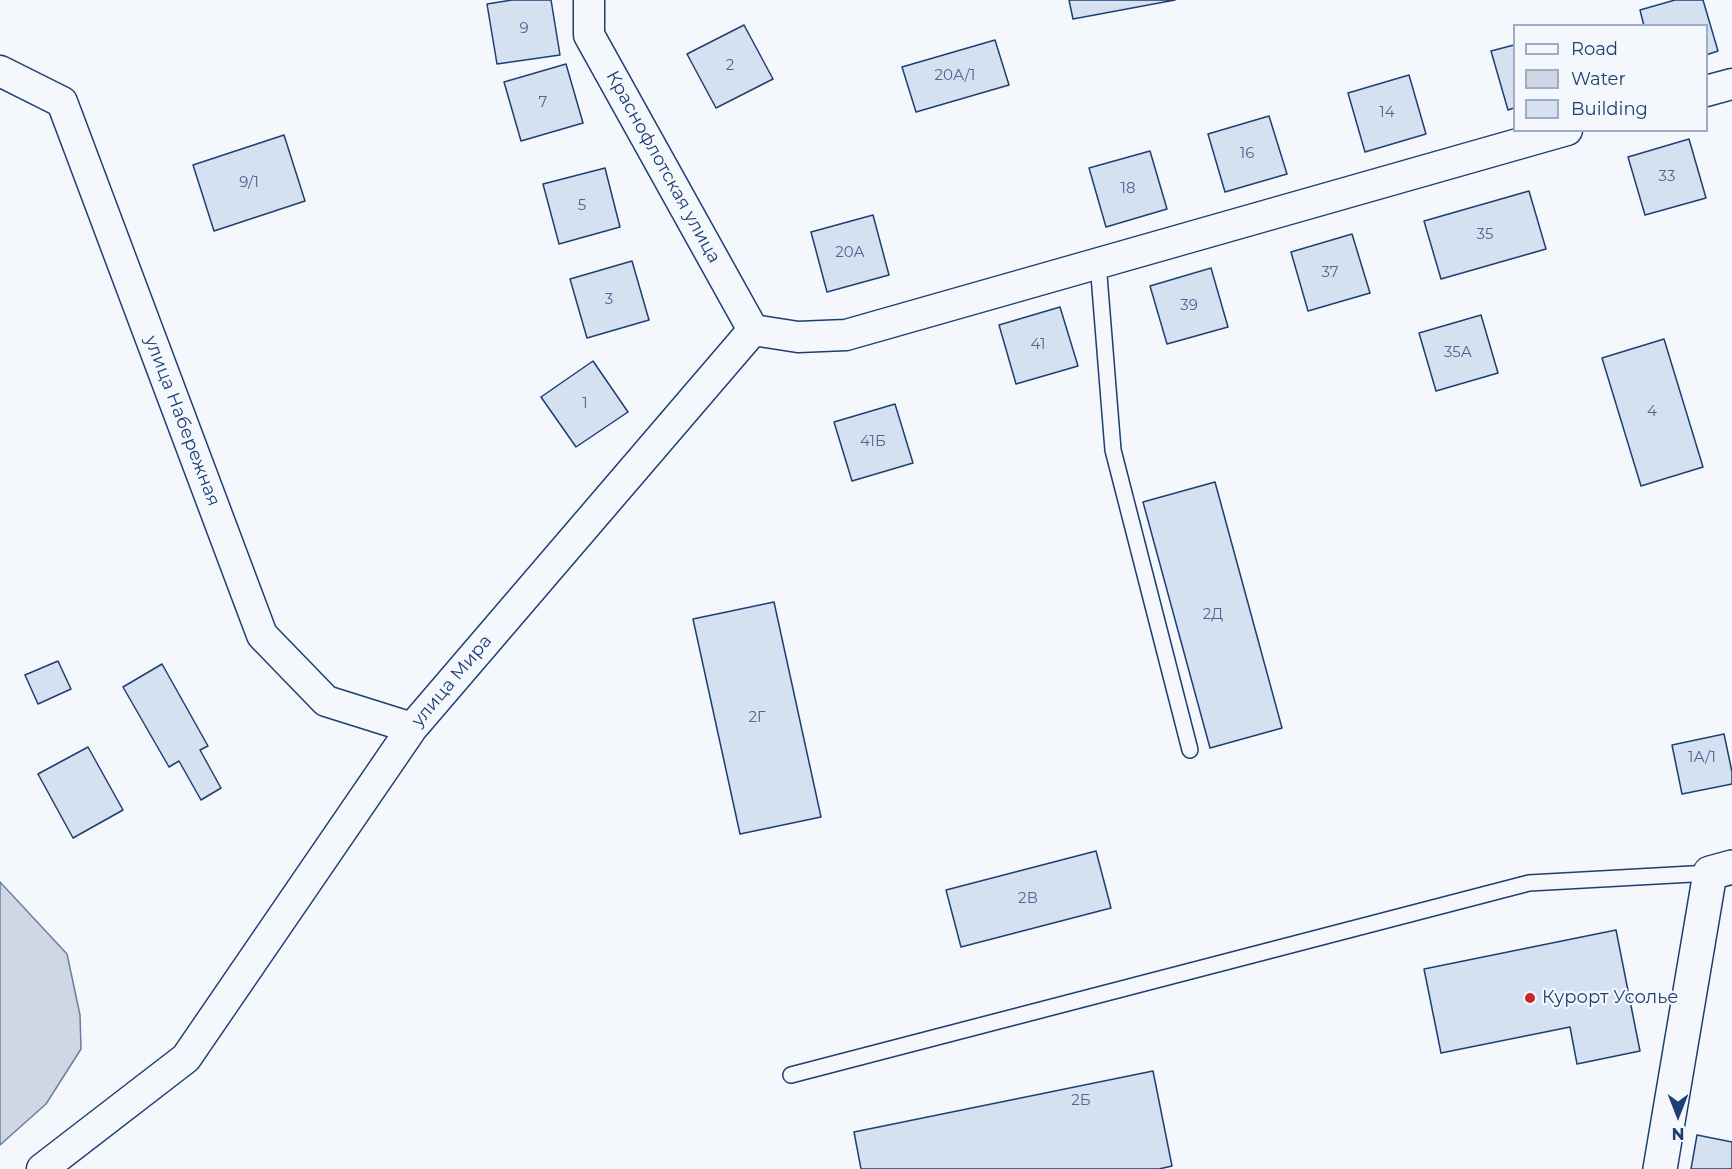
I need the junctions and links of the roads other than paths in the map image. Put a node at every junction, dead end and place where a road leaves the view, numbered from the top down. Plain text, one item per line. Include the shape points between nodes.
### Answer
1 (589, 0) edge
2 (2, 74) edge
3 (1732, 84) edge
4 (1708, 91) edge
5 (1560, 132) edge
6 (1098, 263) junction
7 (753, 330) junction
8 (412, 728) junction
9 (1190, 750) dead end
10 (1721, 870) edge
11 (791, 1075) dead end
12 (42, 1169) edge
13 (1660, 1169) edge

1 - 7 street, Краснофлотская улица via 589,35
2 - 8 street, улица Набережная via 62,102 262,636 326,701
3 - 4 street
5 - 6 street
6 - 7 street via 846,335 798,337
6 - 9 lane via 1113,450
7 - 8 street, улица Мира
8 - 12 street, улица Мира via 186,1058
10 - 11 lane via 1529,883
10 - 13 street

